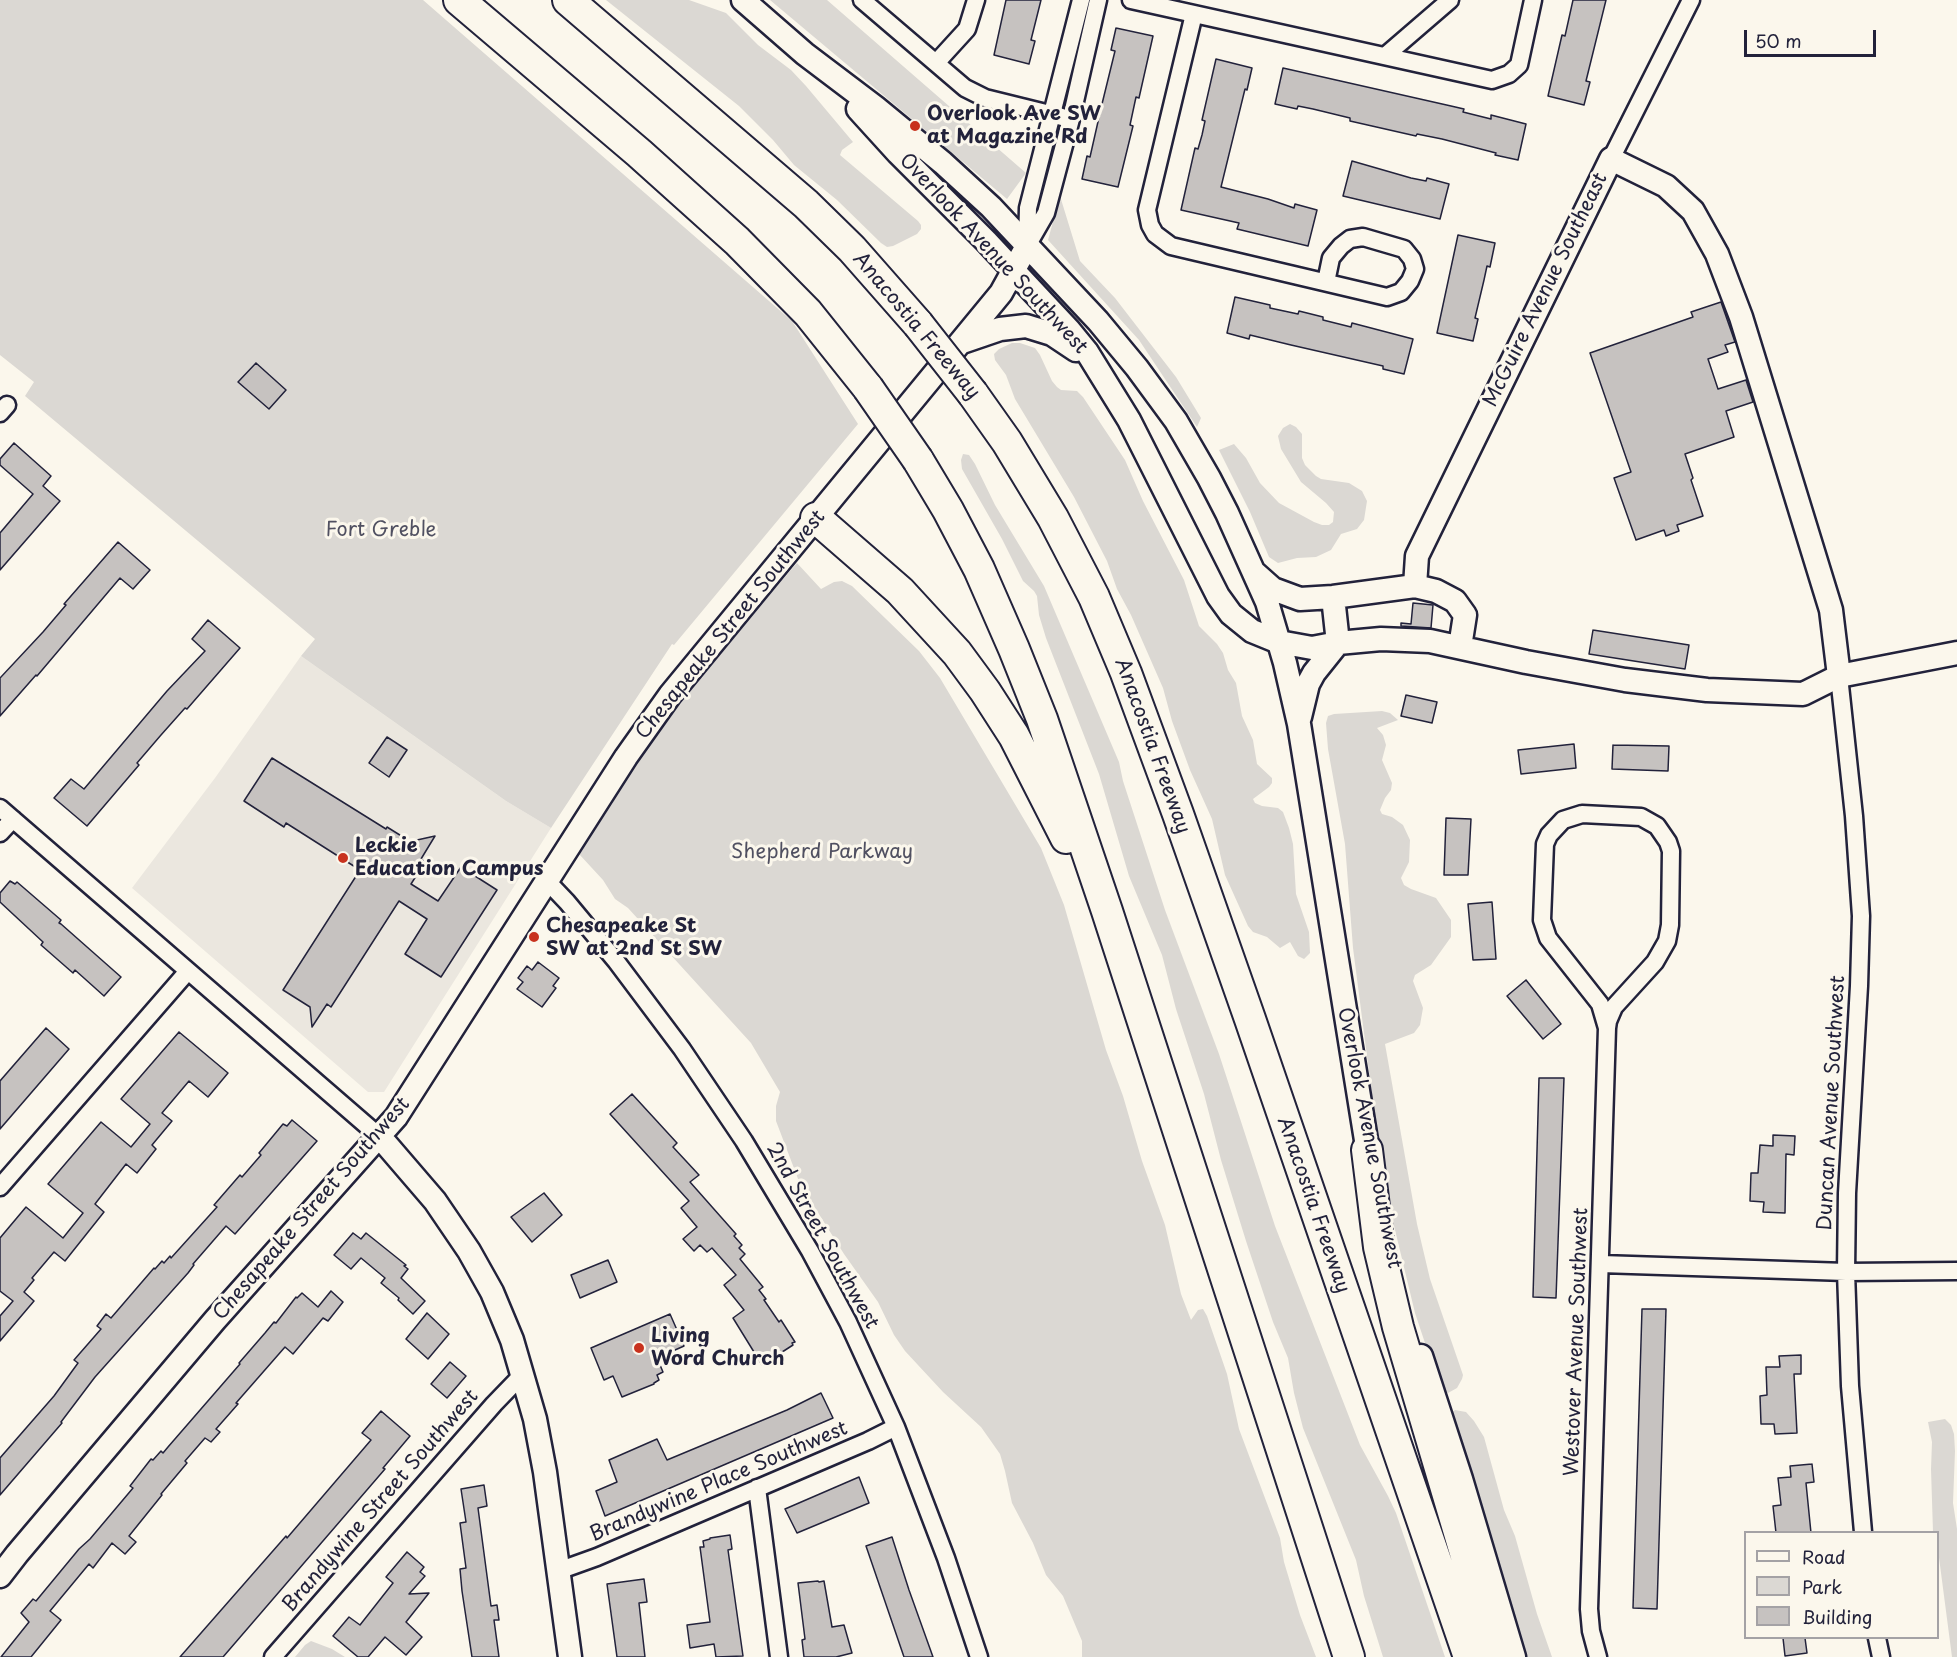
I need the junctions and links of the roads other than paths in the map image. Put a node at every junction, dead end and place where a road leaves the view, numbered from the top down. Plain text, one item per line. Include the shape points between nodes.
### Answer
1 (459, 0) edge
2 (568, 0) edge
3 (743, 0) edge
4 (862, 0) edge
5 (976, 0) edge
6 (1081, 0) edge
7 (1098, 0) edge
8 (1131, 0) edge
9 (1450, 0) edge
10 (1533, 0) edge
11 (1691, 0) edge
12 (1194, 14) junction
13 (805, 54) junction
14 (1385, 56) junction
15 (936, 63) junction
16 (1052, 115) junction
17 (1071, 119) junction
18 (1611, 159) junction
19 (1027, 246) junction
20 (1014, 272) junction
21 (1326, 282) junction
22 (961, 343) junction
23 (1097, 368) junction
24 (816, 519) junction
25 (1254, 573) junction
26 (1415, 586) junction
27 (1333, 597) junction
28 (1279, 642) junction
29 (1338, 643) junction
30 (1460, 647) junction
31 (1957, 653) edge
32 (1839, 676) junction
33 (1299, 724) junction
34 (0, 808) edge
35 (13, 819) junction
36 (0, 833) edge
37 (547, 881) junction
38 (188, 971) junction
39 (1607, 1028) junction
40 (1157, 1066) junction
41 (380, 1137) junction
42 (1367, 1150) junction
43 (0, 1187) edge
44 (1601, 1264) junction
45 (1957, 1271) edge
46 (1846, 1272) junction
47 (523, 1374) junction
48 (896, 1427) junction
49 (757, 1488) junction
50 (1863, 1531) edge
51 (558, 1571) junction
52 (0, 1576) edge
53 (1877, 1639) edge
54 (273, 1657) edge
55 (570, 1657) edge
56 (779, 1657) edge
57 (979, 1657) edge
58 (1349, 1657) edge
59 (1469, 1657) edge
60 (1496, 1657) edge
61 (1514, 1657) edge
62 (1598, 1657) edge
63 (1881, 1657) edge

1 - 40 highway, bridge via 737,241 832,342 918,460 972,554 1029,684
2 - 59 highway, Anacostia Freeway, bridge via 806,204 852,249 973,394 1053,518 1094,597 1129,682 1250,1019
3 - 13 street, Overlook Avenue Southwest
4 - 15 street
5 - 15 street via 967,29
6 - 16 street
7 - 17 street
8 - 12 street
9 - 14 street
10 - 14 street via 1519,65 1509,75 1492,80
11 - 18 street, McGuire Avenue Southeast
12 - 14 street
12 - 21 street via 1148,210 1150,225 1171,246
13 - 19 street, Overlook Avenue Southwest via 943,163
13 - 20 street, Overlook Avenue Southwest
15 - 16 street via 974,93
16 - 17 street
16 - 19 street via 1028,208
17 - 19 street via 1046,215
18 - 26 street, McGuire Avenue Southeast via 1417,556
18 - 32 street via 1666,186 1693,211 1717,254 1741,317 1830,610
19 - 20 street, Chesapeake Street Southwest
19 - 25 street, Overlook Avenue Southwest via 1112,336 1176,421 1222,504
20 - 22 street, Chesapeake Street Southwest
20 - 23 street, Overlook Avenue Southwest via 1069,330
21 - 21 street via 1387,297 1401,292 1415,269 1404,249 1363,237 1350,239 1341,246 1332,258
22 - 23 street via 1000,329 1026,326 1062,339
22 - 24 street, Chesapeake Street Southwest
23 - 28 street, Overlook Avenue Southwest via 1129,420 1218,596 1245,627
24 - 37 street, Chesapeake Street Southwest via 670,695
24 - 40 highway via 920,610 1003,718 1076,861
25 - 27 street via 1291,597
25 - 28 street, Overlook Avenue Southwest
26 - 27 street
26 - 30 street via 1455,600 1465,615
27 - 29 street
28 - 29 street via 1312,648
28 - 33 street, Overlook Avenue Southwest
29 - 30 street via 1400,639
29 - 33 street via 1308,684
30 - 32 street via 1625,680 1707,690 1803,694
31 - 32 street
32 - 46 street, Duncan Avenue Southwest via 1861,915
33 - 42 street, Overlook Avenue Southwest
34 - 35 street
35 - 36 street
35 - 38 street
37 - 41 street, Chesapeake Street Southwest
37 - 48 street, 2nd Street Southwest via 649,1005 744,1142 831,1290
38 - 41 street
38 - 43 street
39 - 39 street, Westover Avenue Southwest via 1614,1006 1655,962 1667,941 1671,851 1658,826 1641,817 1582,814 1563,820 1545,844 1542,920 1548,938 1600,1004
39 - 44 street, Westover Avenue Southwest
40 - 58 highway
41 - 47 street via 435,1201 469,1251 492,1292
41 - 52 street, Chesapeake Street Southwest via 215,1320
42 - 60 highway via 1379,1247 1398,1327
42 - 61 street, Overlook Avenue Southwest via 1398,1288 1450,1442
44 - 46 street
44 - 62 street, Westover Avenue Southwest via 1589,1609
45 - 46 street
46 - 50 street, Duncan Avenue Southwest via 1850,1386
47 - 51 street via 545,1472
47 - 54 street, Brandywine Street Southwest
48 - 49 street, Brandywine Place Southwest
48 - 57 street, 2nd Street Southwest
49 - 51 street, Brandywine Place Southwest
49 - 56 street
51 - 55 street
53 - 63 street

